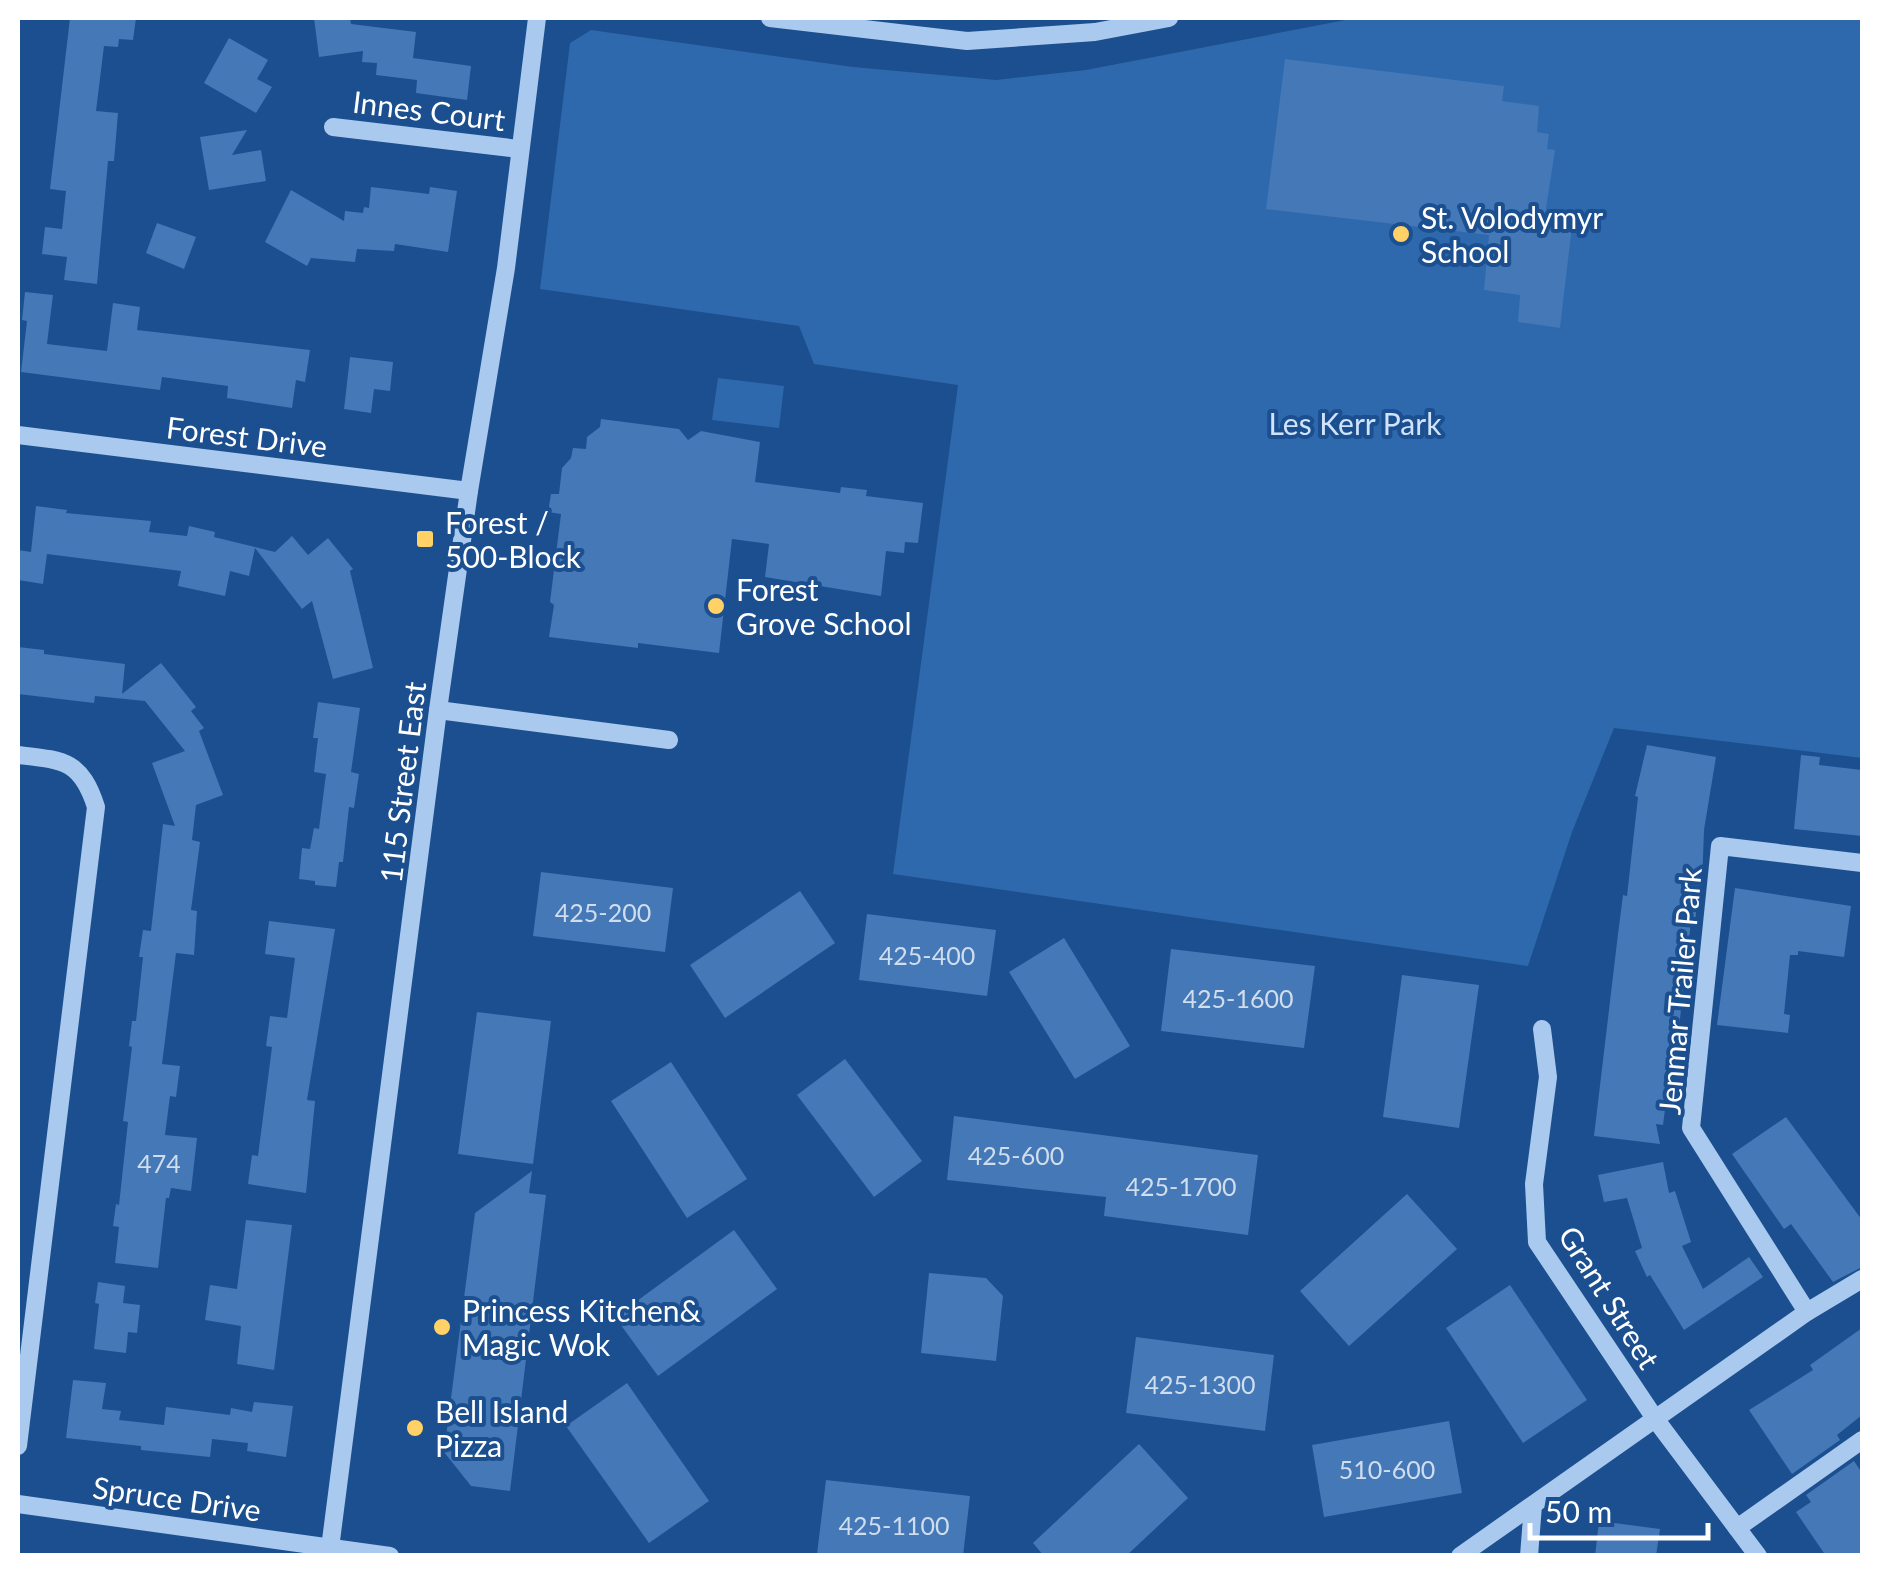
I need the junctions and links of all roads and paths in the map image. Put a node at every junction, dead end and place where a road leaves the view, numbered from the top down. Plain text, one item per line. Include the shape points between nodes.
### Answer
1 (538, 18) edge
2 (770, 18) edge
3 (1168, 18) edge
4 (846, 22) edge
5 (332, 126) dead end
6 (519, 149) junction
7 (18, 435) edge
8 (469, 492) junction
9 (438, 710) junction
10 (669, 740) dead end
11 (18, 755) edge
12 (1862, 862) edge
13 (1542, 1029) dead end
14 (1862, 1279) edge
15 (1808, 1312) junction
16 (1656, 1420) junction
17 (1862, 1440) edge
18 (18, 1446) edge
19 (18, 1504) edge
20 (1533, 1505) junction
21 (1737, 1528) junction
22 (329, 1551) edge
23 (390, 1556) edge
24 (1460, 1556) edge
25 (1530, 1556) edge
26 (1758, 1556) edge

1 - 6 street, 115 Street East
2 - 4 street
3 - 4 street via 1005,40 924,38
5 - 6 street, Innes Court
6 - 8 street, 115 Street East
7 - 8 street, Forest Drive
8 - 9 street, 115 Street East
9 - 10 street
9 - 22 street, 115 Street East
11 - 18 street via 76,768 88,780 96,806
12 - 15 street, Jenmar Trailer Park via 1720,846 1691,1128
13 - 16 street, Grant Street via 1548,1077 1534,1184 1537,1242
14 - 15 street
15 - 16 street
16 - 20 street
16 - 21 street, Grant Street
17 - 21 street
19 - 22 street, Spruce Drive
20 - 24 street
20 - 25 street
21 - 26 street, Grant Street
22 - 23 street, Spruce Drive

